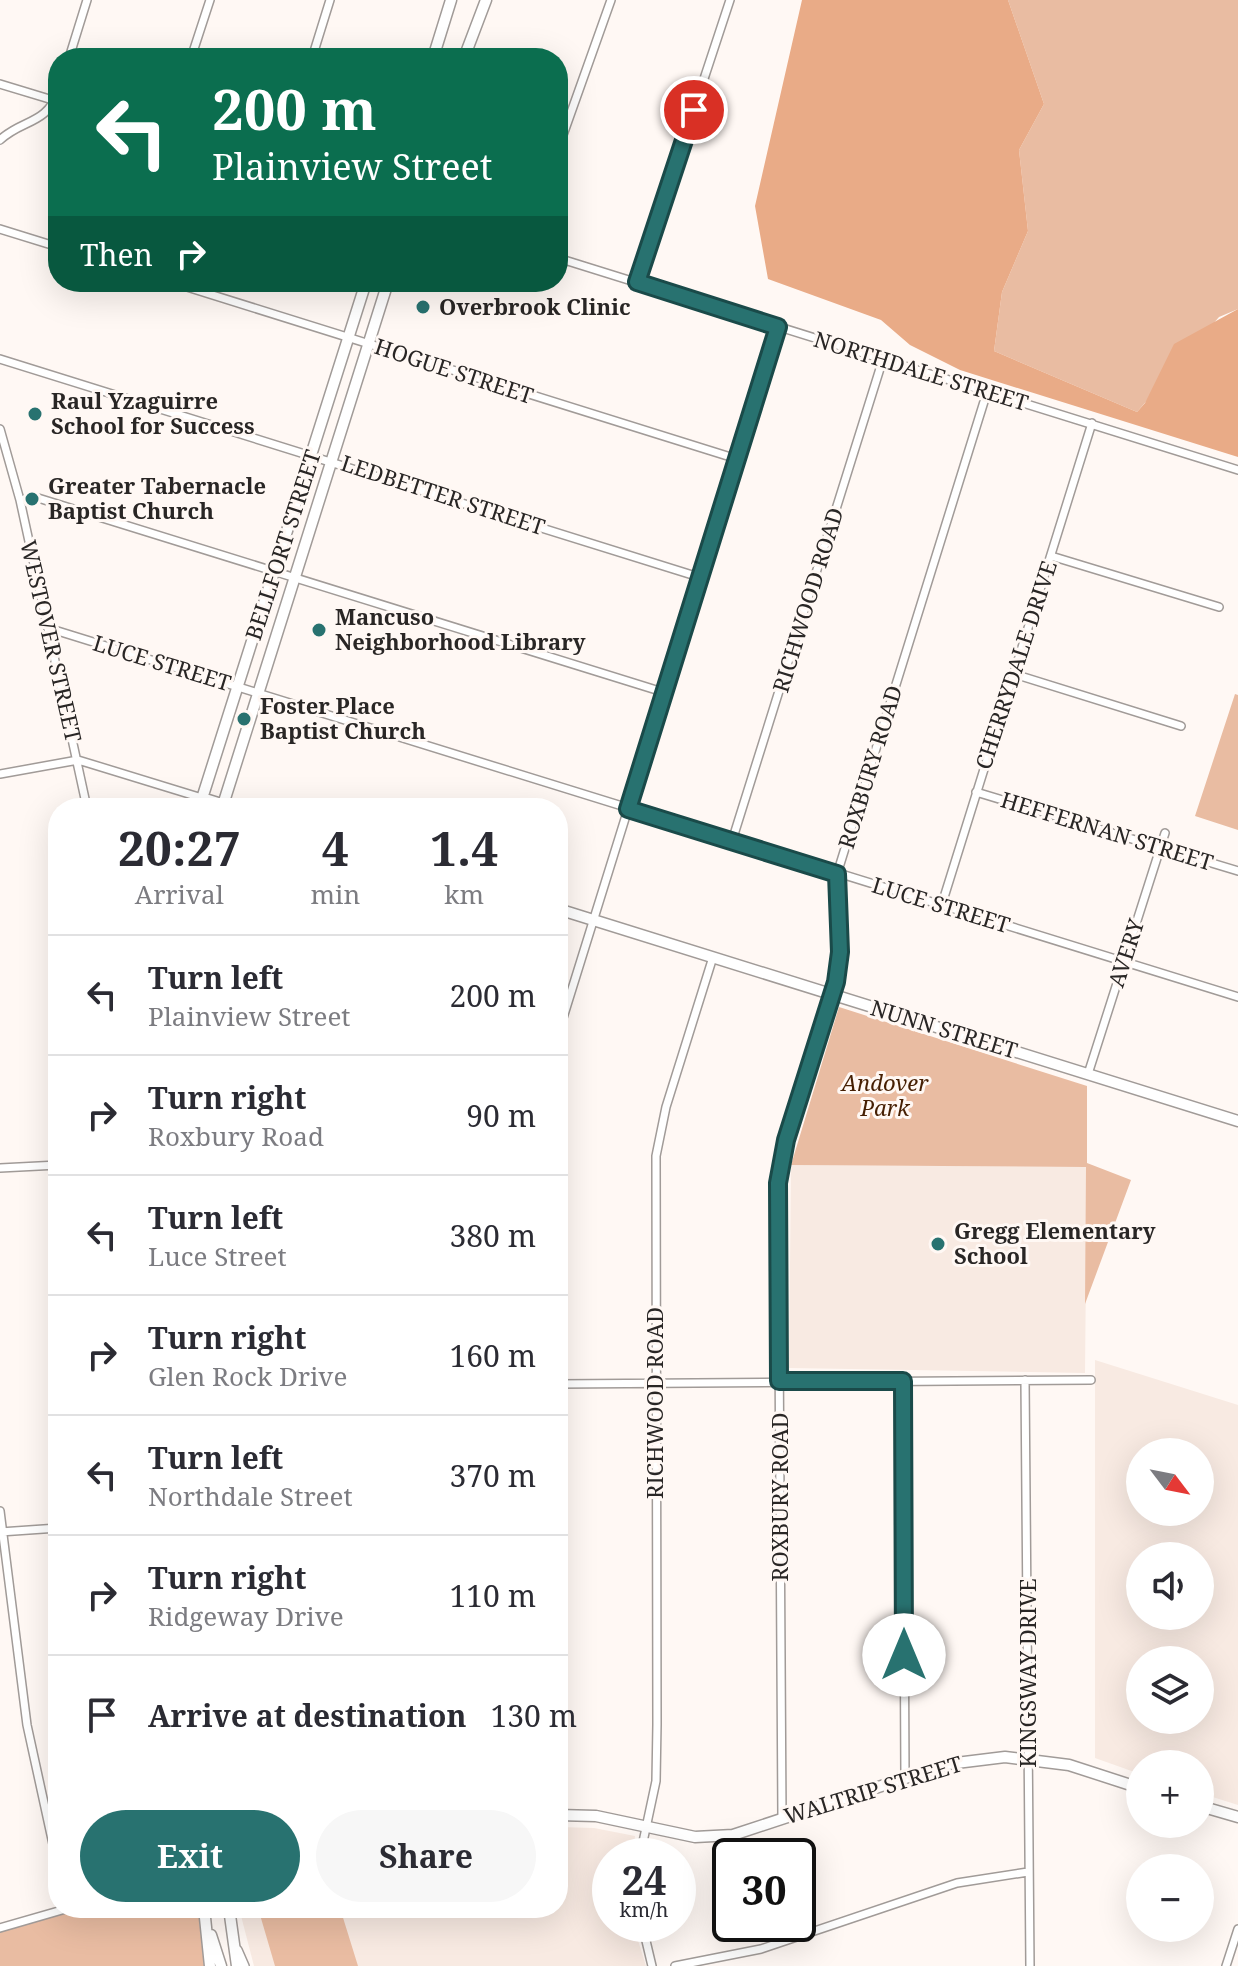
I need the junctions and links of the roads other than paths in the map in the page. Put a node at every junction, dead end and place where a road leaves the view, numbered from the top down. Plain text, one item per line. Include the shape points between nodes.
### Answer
1 (87, 0) edge
2 (210, 0) edge
3 (330, 0) edge
4 (451, 0) edge
5 (486, 0) edge
6 (611, 0) edge
7 (730, 0) edge
8 (72, 48) edge
9 (194, 48) edge
10 (315, 48) edge
11 (436, 48) edge
12 (468, 48) edge
13 (0, 84) edge
14 (48, 99) edge
15 (48, 112) edge
16 (568, 121) edge
17 (0, 140) edge
18 (0, 229) edge
19 (48, 244) edge
20 (568, 261) edge
21 (637, 282) junction
22 (203, 292) edge
23 (363, 292) edge
24 (385, 292) edge
25 (778, 327) junction
26 (349, 338) junction
27 (368, 344) junction
28 (0, 359) edge
29 (883, 359) junction
30 (987, 392) junction
31 (1092, 423) junction
32 (0, 429) edge
33 (312, 454) junction
34 (737, 459) junction
35 (333, 460) junction
36 (1238, 470) edge
37 (20, 500) junction
38 (1051, 556) junction
39 (275, 570) junction
40 (297, 577) junction
41 (702, 578) junction
42 (1219, 607) dead end
43 (48, 628) junction
44 (1014, 674) junction
45 (238, 686) junction
46 (260, 693) junction
47 (666, 693) junction
48 (1181, 726) dead end
49 (78, 760) junction
50 (0, 774) edge
51 (976, 792) junction
52 (85, 798) edge
53 (187, 798) edge
54 (203, 798) edge
55 (229, 798) edge
56 (628, 809) junction
57 (1165, 833) dead end
58 (732, 841) junction
59 (1161, 846) junction
60 (1238, 871) edge
61 (837, 874) junction
62 (941, 907) junction
63 (568, 912) edge
64 (594, 920) junction
65 (713, 957) junction
66 (1123, 961) junction
67 (831, 994) junction
68 (1238, 997) edge
69 (568, 1002) edge
70 (1088, 1074) junction
71 (1238, 1121) edge
72 (48, 1166) edge
73 (0, 1168) edge
74 (1025, 1380) junction
75 (1091, 1380) dead end
76 (779, 1381) junction
77 (903, 1381) junction
78 (655, 1383) junction
79 (568, 1384) edge
80 (0, 1511) edge
81 (48, 1529) edge
82 (1, 1532) edge
83 (1029, 1757) junction
84 (905, 1776) junction
85 (1126, 1783) edge
86 (1214, 1810) edge
87 (568, 1815) edge
88 (1238, 1817) edge
89 (782, 1818) junction
90 (48, 1821) edge
91 (644, 1827) junction
92 (642, 1838) edge
93 (1028, 1872) junction
94 (48, 1914) edge
95 (206, 1918) edge
96 (231, 1918) edge
97 (0, 1928) edge
98 (208, 1929) junction
99 (1238, 1929) edge
100 (646, 1942) edge
101 (236, 1946) junction
102 (210, 1966) edge
103 (221, 1966) edge
104 (237, 1966) edge
105 (245, 1966) edge
106 (652, 1966) edge
107 (675, 1966) edge
108 (1030, 1966) edge
109 (1226, 1966) edge

1 - 8 street
2 - 9 street
3 - 10 street
4 - 11 main road
5 - 12 main road
6 - 16 street
7 - 21 street
13 - 14 street
15 - 17 street
18 - 19 street
20 - 21 street, NORTHDALE STREET
21 - 25 street, NORTHDALE STREET
22 - 26 street, HOGUE STREET
23 - 26 main road, BELLFORT STREET
24 - 27 main road, BELLFORT STREET
25 - 29 street, NORTHDALE STREET
25 - 34 street
26 - 27 street, HOGUE STREET
26 - 33 main road, BELLFORT STREET
27 - 34 street, HOGUE STREET
27 - 35 main road, BELLFORT STREET
28 - 33 street, LEDBETTER STREET
29 - 30 street, NORTHDALE STREET
29 - 58 street, RICHWOOD ROAD
30 - 31 street, NORTHDALE STREET
30 - 61 street, ROXBURY ROAD
31 - 36 street, NORTHDALE STREET
31 - 38 street, CHERRYDALE DRIVE
32 - 37 street, WESTOVER STREET
33 - 35 street, LEDBETTER STREET
33 - 39 main road, BELLFORT STREET
34 - 41 street
35 - 40 main road, BELLFORT STREET
35 - 41 street, LEDBETTER STREET
37 - 39 street via 38,498
37 - 43 street, WESTOVER STREET
38 - 42 street
38 - 44 street, CHERRYDALE DRIVE
39 - 40 street
39 - 45 main road, BELLFORT STREET
40 - 46 main road, BELLFORT STREET
40 - 47 street
41 - 47 street
43 - 45 street, LUCE STREET
43 - 49 street, WESTOVER STREET
44 - 48 street
44 - 51 street, CHERRYDALE DRIVE
45 - 46 street, LUCE STREET
45 - 54 main road, BELLFORT STREET
46 - 55 main road, BELLFORT STREET
46 - 56 street, LUCE STREET
47 - 56 street
49 - 50 street
49 - 52 street, WESTOVER STREET
49 - 53 street
51 - 59 street, HEFFERNAN STREET
51 - 62 street, CHERRYDALE DRIVE
56 - 58 street, LUCE STREET
56 - 64 street
57 - 59 street, AVERY
58 - 61 street, LUCE STREET
59 - 60 street, HEFFERNAN STREET
59 - 66 street, AVERY
61 - 62 street, LUCE STREET
61 - 67 street, ROXBURY ROAD via 840,952
62 - 66 street, LUCE STREET
63 - 64 main road, NUNN STREET
64 - 65 main road, NUNN STREET
64 - 69 street
65 - 67 main road, NUNN STREET
65 - 78 street, RICHWOOD ROAD via 656,1156
66 - 68 street, LUCE STREET
66 - 70 street, AVERY
67 - 70 main road, NUNN STREET
67 - 76 street, ROXBURY ROAD via 778,1183
70 - 71 main road, NUNN STREET
72 - 73 street
74 - 75 street
74 - 77 street
74 - 83 street, KINGSWAY DRIVE
76 - 77 street
76 - 78 street
76 - 89 street, ROXBURY ROAD
77 - 84 street
78 - 79 street
78 - 91 street, RICHWOOD ROAD via 656,1781
80 - 82 street
81 - 82 street
82 - 90 street via 27,1725
83 - 84 main road, WALTRIP STREET via 979,1759
83 - 85 main road, WALTRIP STREET
83 - 93 street, KINGSWAY DRIVE
84 - 89 main road, WALTRIP STREET
86 - 88 main road
87 - 91 main road, WALTRIP STREET
89 - 91 main road, WALTRIP STREET via 733,1835 695,1837
91 - 92 street, RICHWOOD ROAD
93 - 107 street via 957,1883 761,1949
93 - 108 street, KINGSWAY DRIVE
94 - 97 street
95 - 98 main road
96 - 101 main road
98 - 102 main road
98 - 103 main road
99 - 109 street
100 - 106 street
101 - 104 main road
101 - 105 street

